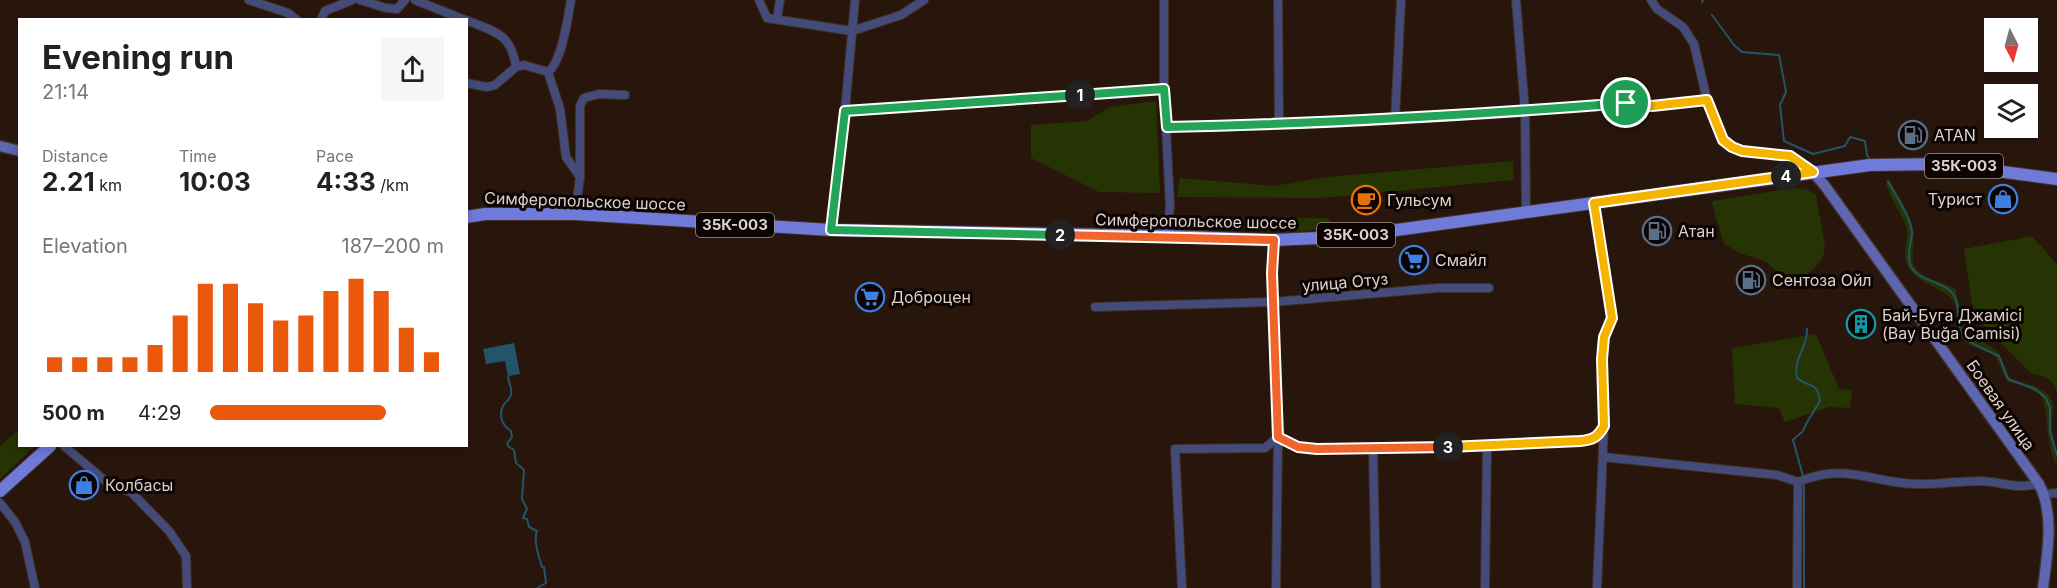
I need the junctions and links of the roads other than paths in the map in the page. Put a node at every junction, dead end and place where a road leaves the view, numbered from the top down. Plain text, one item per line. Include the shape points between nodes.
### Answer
1 (249, 0) edge
2 (352, 0) edge
3 (360, 0) edge
4 (405, 0) edge
5 (415, 0) edge
6 (571, 0) edge
7 (759, 0) edge
8 (780, 0) edge
9 (855, 0) edge
10 (924, 0) edge
11 (1164, 0) edge
12 (1278, 0) edge
13 (1401, 0) edge
14 (1516, 0) edge
15 (1652, 0) edge
16 (294, 18) edge
17 (322, 18) edge
18 (461, 18) edge
19 (777, 19) junction
20 (468, 21) edge
21 (852, 31) junction
22 (516, 67) junction
23 (548, 72) junction
24 (468, 83) edge
25 (1164, 89) junction
26 (625, 95) dead end
27 (1707, 100) junction
28 (845, 111) junction
29 (1525, 111) junction
30 (1395, 120) junction
31 (1279, 125) junction
32 (1167, 127) junction
33 (0, 146) edge
34 (18, 150) edge
35 (1813, 172) junction
36 (580, 177) junction
37 (2057, 179) edge
38 (1594, 203) junction
39 (1526, 212) junction
40 (468, 213) edge
41 (485, 214) junction
42 (575, 214) junction
43 (468, 218) edge
44 (831, 230) junction
45 (1167, 236) junction
46 (1274, 240) junction
47 (1489, 288) dead end
48 (1273, 302) junction
49 (1095, 307) dead end
50 (1604, 426) junction
51 (1278, 437) junction
52 (49, 447) edge
53 (65, 447) edge
54 (1487, 447) junction
55 (1373, 448) junction
56 (1603, 458) junction
57 (1798, 482) junction
58 (2041, 489) junction
59 (0, 491) edge
60 (2057, 492) edge
61 (0, 503) edge
62 (35, 588) edge
63 (187, 588) edge
64 (1182, 588) edge
65 (1276, 588) edge
66 (1376, 588) edge
67 (1485, 588) edge
68 (1597, 588) edge
69 (1797, 588) edge
70 (2043, 588) edge

1 - 16 street
2 - 17 street via 325,11
3 - 4 street via 397,9
5 - 18 street
6 - 23 street via 560,51
7 - 19 street via 767,18
8 - 19 street
9 - 21 street
10 - 21 street via 901,15
11 - 25 street
12 - 31 street
13 - 30 street
14 - 29 street
15 - 27 street via 1657,9 1683,27 1694,44
19 - 21 street
20 - 22 street via 503,36 514,54
21 - 28 street
22 - 23 street via 524,65
22 - 24 street via 495,85
23 - 36 street via 560,109 566,157
25 - 28 street
25 - 32 street
26 - 36 street via 584,98 580,106
27 - 29 street
27 - 35 street via 1723,140 1732,147 1790,156
28 - 44 street
29 - 30 street
29 - 39 street
30 - 31 street
31 - 32 street
32 - 45 street
33 - 34 street
35 - 37 main road, 35К-003 via 1870,165 1944,164
35 - 38 main road, Симферопольское шоссе / 35К-003
35 - 58 street, Боевая улица
36 - 42 street
38 - 39 main road, Симферопольское шоссе / 35К-003
38 - 50 street via 1612,318 1604,337 1602,359
39 - 46 main road, Симферопольское шоссе / 35К-003 via 1341,237
40 - 41 street, Симферопольское шоссе
41 - 42 main road, Симферопольское шоссе / 35К-003
41 - 43 main road, 35К-003
42 - 44 main road, Симферопольское шоссе / 35К-003
44 - 45 main road, Симферопольское шоссе / 35К-003
45 - 46 main road, Симферопольское шоссе / 35К-003
46 - 48 street
47 - 48 street, улица Отуз via 1438,288
48 - 49 street, улица Отуз
48 - 51 street
50 - 54 street via 1592,440
50 - 56 street
51 - 55 street via 1298,447
51 - 64 street via 1265,448 1175,449
51 - 65 street
52 - 59 main road
53 - 63 street via 109,484 131,492 169,531 186,556
54 - 55 street
54 - 67 street
55 - 66 street
56 - 57 street via 1777,475
56 - 68 street
57 - 58 street via 1836,472 1892,482 1980,481
57 - 69 street
58 - 60 street
58 - 70 street, Боевая улица via 2049,534
61 - 62 street via 25,542

